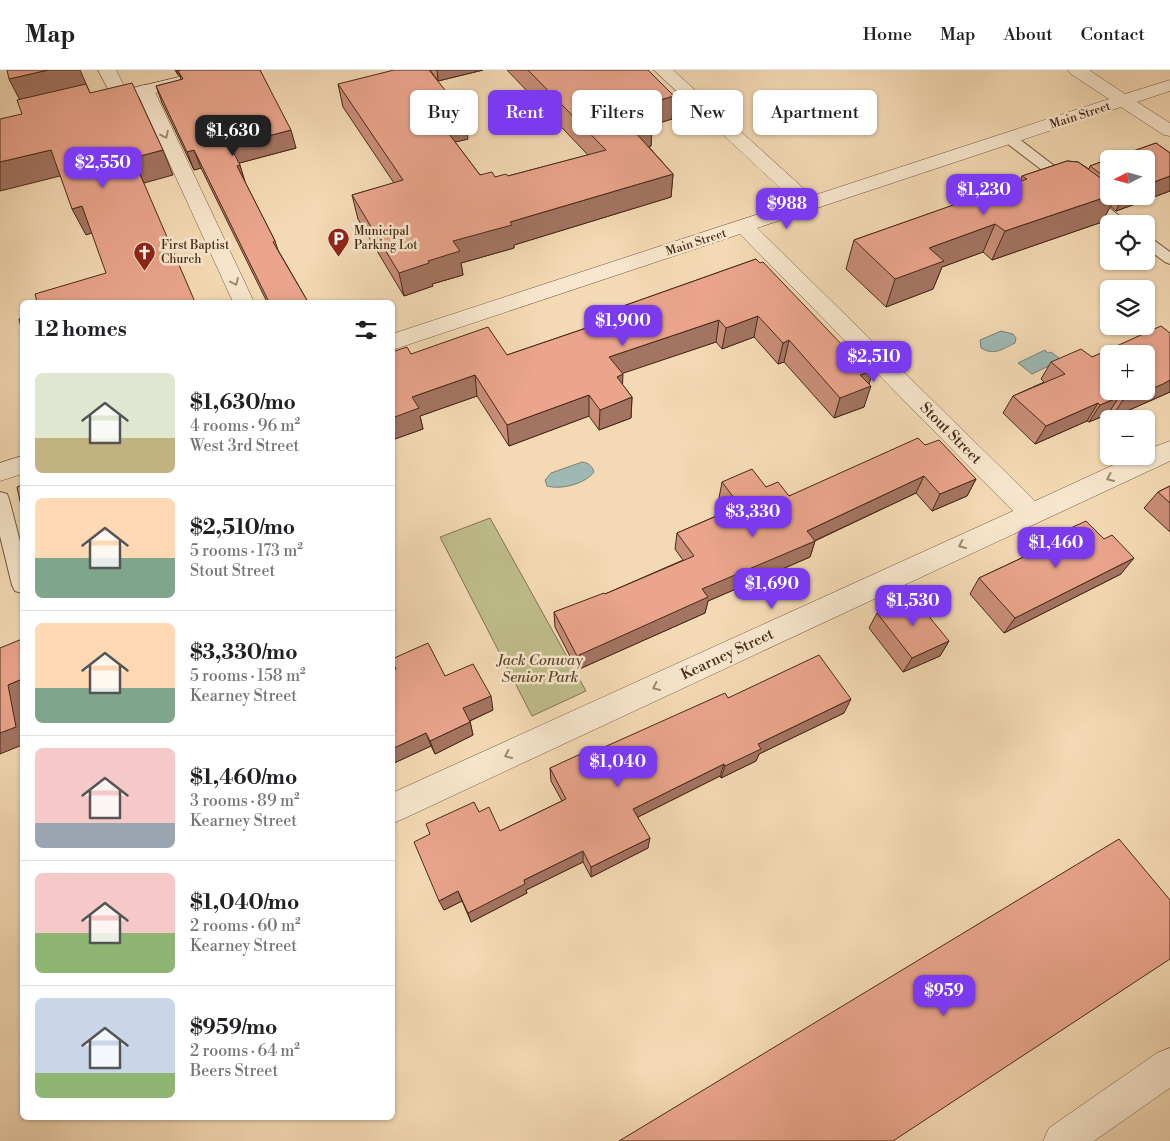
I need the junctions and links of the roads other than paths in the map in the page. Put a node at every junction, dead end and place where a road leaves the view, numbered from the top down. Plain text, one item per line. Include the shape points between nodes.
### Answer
1 (107, 70) edge
2 (229, 70) edge
3 (663, 70) edge
4 (1077, 70) edge
5 (1170, 85) edge
6 (144, 90) junction
7 (120, 96) junction
8 (1124, 100) junction
9 (83, 105) edge
10 (1170, 131) edge
11 (1009, 138) junction
12 (809, 204) junction
13 (1111, 215) edge
14 (743, 226) junction
15 (1155, 248) edge
16 (1170, 259) edge
17 (243, 300) edge
18 (395, 341) edge
19 (1170, 450) edge
20 (20, 465) edge
21 (0, 472) edge
22 (0, 499) edge
23 (1032, 513) junction
24 (20, 577) edge
25 (395, 807) edge
26 (1170, 1066) edge
27 (1062, 1141) edge

1 - 7 street
2 - 6 street
3 - 12 street
4 - 8 street
5 - 8 street, Main Street
6 - 7 street
6 -> 17 street
7 - 9 street
8 - 10 street
8 - 11 street, Main Street
11 - 12 street, Main Street
11 - 13 lane
12 - 14 street, Main Street
14 - 18 street, Main Street
14 - 23 street, Stout Street
15 - 16 lane
19 -> 23 street, Kearney Street
20 - 21 street
22 - 24 lane
23 -> 25 street, Kearney Street
26 - 27 street

